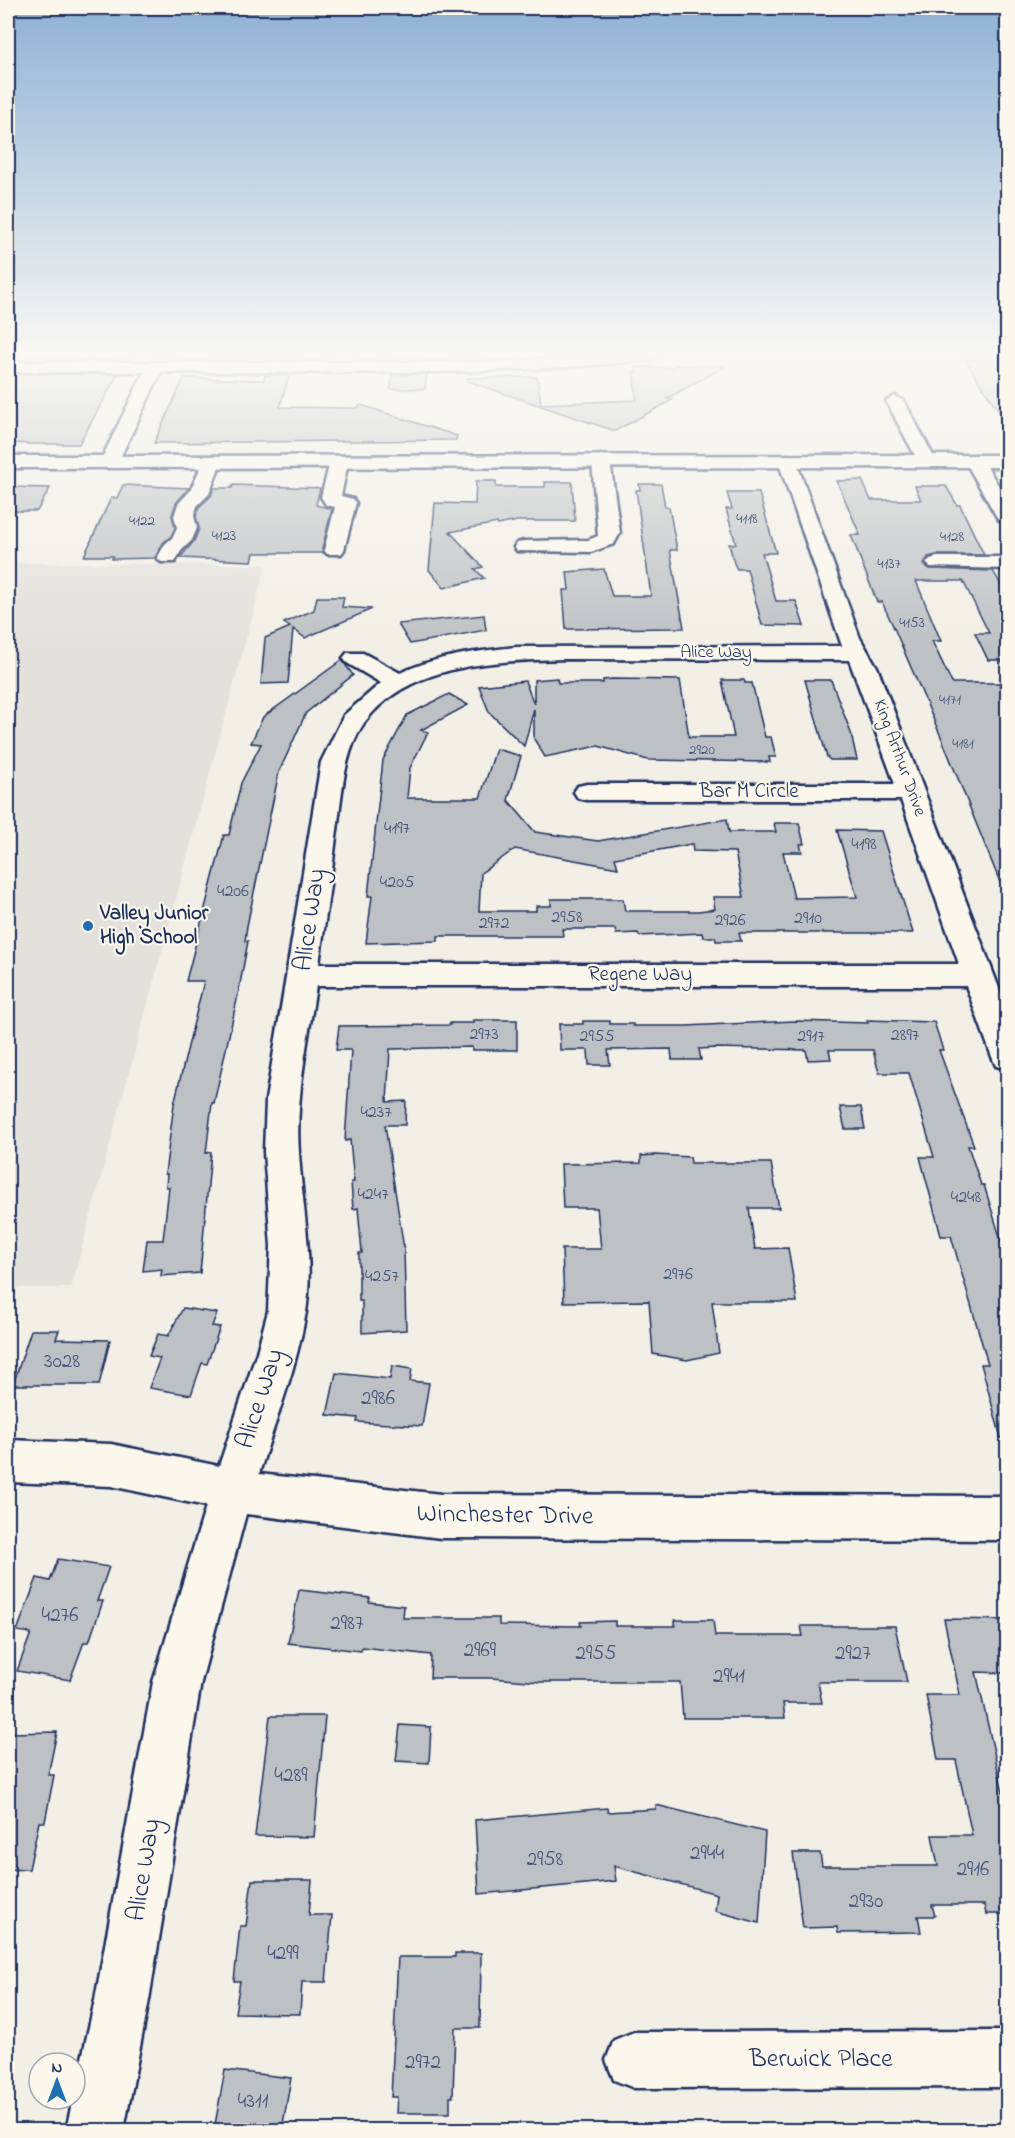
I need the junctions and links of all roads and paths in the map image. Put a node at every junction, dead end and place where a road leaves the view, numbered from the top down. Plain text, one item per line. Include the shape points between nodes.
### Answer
1 (112, 455) edge
2 (924, 455) edge
3 (601, 461) junction
4 (787, 461) junction
5 (927, 461) junction
6 (974, 461) junction
7 (1008, 461) edge
8 (8, 462) edge
9 (109, 462) junction
10 (212, 462) junction
11 (348, 462) junction
12 (1008, 519) edge
13 (524, 547) dead end
14 (334, 550) dead end
15 (168, 558) dead end
16 (937, 563) dead end
17 (1008, 563) edge
18 (857, 653) junction
19 (355, 658) dead end
20 (399, 682) junction
21 (587, 792) dead end
22 (911, 792) junction
23 (303, 975) junction
24 (978, 975) junction
25 (1008, 1057) edge
26 (8, 1461) edge
27 (232, 1491) junction
28 (1008, 1518) edge
29 (1008, 2059) edge
30 (634, 2060) dead end
31 (94, 2130) edge

1 - 9 street
2 - 5 street
3 - 4 street
3 - 11 street
3 - 13 street via 610,533 607,540 591,546
4 - 5 street
4 - 18 street, King Arthur Drive
5 - 6 street
6 - 7 street
6 - 12 street
8 - 9 street
9 - 10 street
10 - 11 street
10 - 15 street via 200,494 188,504 182,540
11 - 14 street via 331,497 346,503
16 - 17 street
18 - 20 street, Alice Way via 509,653 452,662
18 - 22 street, King Arthur Drive via 866,667
19 - 20 street
20 - 23 street, Alice Way via 357,716 337,750
21 - 22 street, Bar M Circle
22 - 24 street, King Arthur Drive
23 - 24 street, Regene Way
23 - 27 street, Alice Way via 281,1125 290,1246 287,1311
24 - 25 street, King Arthur Drive
26 - 27 street, Winchester Drive via 111,1465
27 - 28 street, Winchester Drive via 358,1509 491,1518
27 - 31 street, Alice Way via 177,1682 126,1977
29 - 30 street, Berwick Place

